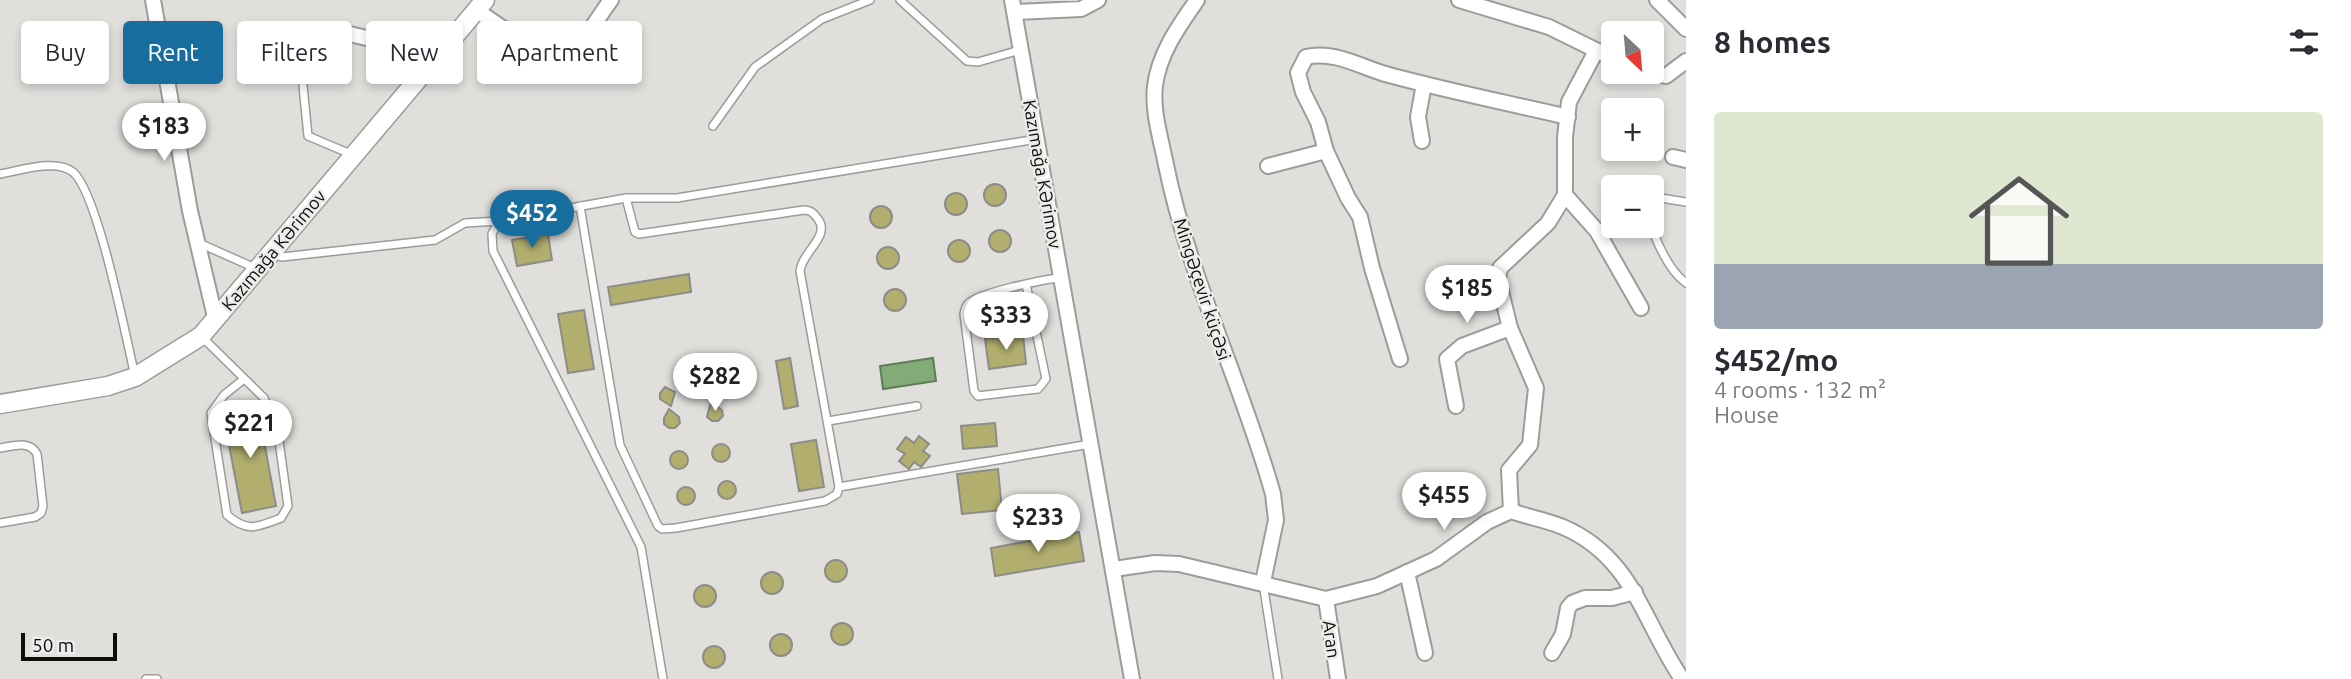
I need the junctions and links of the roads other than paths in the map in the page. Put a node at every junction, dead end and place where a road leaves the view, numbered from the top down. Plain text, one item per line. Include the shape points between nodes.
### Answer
1 (153, 0) edge
2 (611, 0) edge
3 (870, 0) edge
4 (900, 0) edge
5 (1098, 0) edge
6 (1197, 0) edge
7 (1460, 0) edge
8 (1657, 0) edge
9 (480, 5) edge
10 (1013, 6) edge
11 (463, 25) edge
12 (1686, 29) edge
13 (1021, 50) junction
14 (1596, 51) junction
15 (1601, 53) edge
16 (1686, 61) edge
17 (1664, 76) edge
18 (413, 84) edge
19 (1424, 84) junction
20 (303, 86) dead end
21 (1568, 117) junction
22 (713, 126) dead end
23 (1037, 139) junction
24 (1422, 141) dead end
25 (1325, 151) junction
26 (353, 155) junction
27 (1268, 166) dead end
28 (0, 174) edge
29 (1565, 195) junction
30 (626, 198) junction
31 (1664, 198) edge
32 (1686, 202) edge
33 (580, 206) junction
34 (499, 221) junction
35 (1657, 238) edge
36 (198, 243) junction
37 (270, 253) junction
38 (257, 269) junction
39 (1062, 278) junction
40 (1686, 283) edge
41 (1026, 284) junction
42 (1641, 308) dead end
43 (215, 317) junction
44 (1510, 328) junction
45 (201, 336) junction
46 (1400, 359) dead end
47 (135, 376) junction
48 (244, 379) junction
49 (0, 404) edge
50 (917, 406) dead end
51 (1456, 406) dead end
52 (828, 421) junction
53 (1091, 443) junction
54 (0, 448) edge
55 (839, 486) junction
56 (1511, 510) junction
57 (0, 523) edge
58 (1114, 569) junction
59 (1407, 572) junction
60 (1263, 582) junction
61 (1635, 592) junction
62 (1326, 599) junction
63 (1425, 653) dead end
64 (1552, 653) dead end
65 (146, 679) edge
66 (157, 679) edge
67 (663, 679) edge
68 (1132, 679) edge
69 (1278, 679) edge
70 (1338, 679) edge
71 (1682, 679) edge

1 - 36 street
2 - 9 street via 573,51 551,61
3 - 22 lane via 822,19 755,67
4 - 13 lane via 967,61
5 - 10 street via 1081,9
6 - 60 street, Mingəçevir küçəsi via 1165,51 1155,85 1156,115 1185,240 1273,495 1276,520
7 - 14 street via 1549,27
8 - 12 street
9 - 11 street, Kazımağa Kərimov
10 - 13 street, Kazımağa Kərimov
13 - 23 street, Kazımağa Kərimov
14 - 15 street
14 - 21 street via 1569,102
16 - 17 street
18 - 26 street, Kazımağa Kərimov
19 - 21 street
19 - 24 street via 1418,117
19 - 25 street via 1332,56 1306,57 1298,73
20 - 26 lane via 307,134
21 - 29 street
23 - 30 lane via 677,198
23 - 39 street, Kazımağa Kərimov
25 - 27 street
25 - 46 street via 1360,217
26 - 37 street, Kazımağa Kərimov
28 - 47 lane via 61,166 84,186
29 - 42 street via 1597,231
29 - 44 street via 1548,223 1500,268 1498,279
30 - 33 lane
30 - 52 lane via 630,221 639,234 804,210 813,213 823,228 800,271
31 - 32 lane
33 - 34 lane
33 - 55 lane via 620,444 657,526 676,528 825,500 837,494
34 - 37 lane via 466,223 435,240 282,257
34 - 67 lane via 492,234 493,251 641,547
35 - 40 lane via 1678,278
36 - 38 lane
36 - 43 street
37 - 38 street, Kazımağa Kərimov
38 - 43 street, Kazımağa Kərimov
39 - 41 lane
39 - 53 street, Kazımağa Kərimov
41 - 41 lane via 968,304 964,314 978,396 1044,385
43 - 45 street, Kazımağa Kərimov
44 - 51 street via 1462,346 1447,359
44 - 56 street via 1537,399 1530,445 1509,470
45 - 47 street, Kazımağa Kərimov
45 - 48 lane
47 - 49 street, Kazımağa Kərimov via 108,386
48 - 48 lane via 264,398 278,434 288,506 281,518 258,527 240,526 227,515 211,413
50 - 52 lane
52 - 55 lane
53 - 55 lane
53 - 58 street, Kazımağa Kərimov
54 - 57 lane via 33,447 43,506 35,517
56 - 59 street via 1436,559
56 - 61 street via 1562,526 1598,547
58 - 60 street via 1179,564
58 - 68 street, Kazımağa Kərimov
59 - 62 street via 1377,586
59 - 63 street
60 - 62 street
60 - 69 lane
61 - 64 street via 1572,603
61 - 71 street
62 - 70 street, Aran
65 - 66 lane

